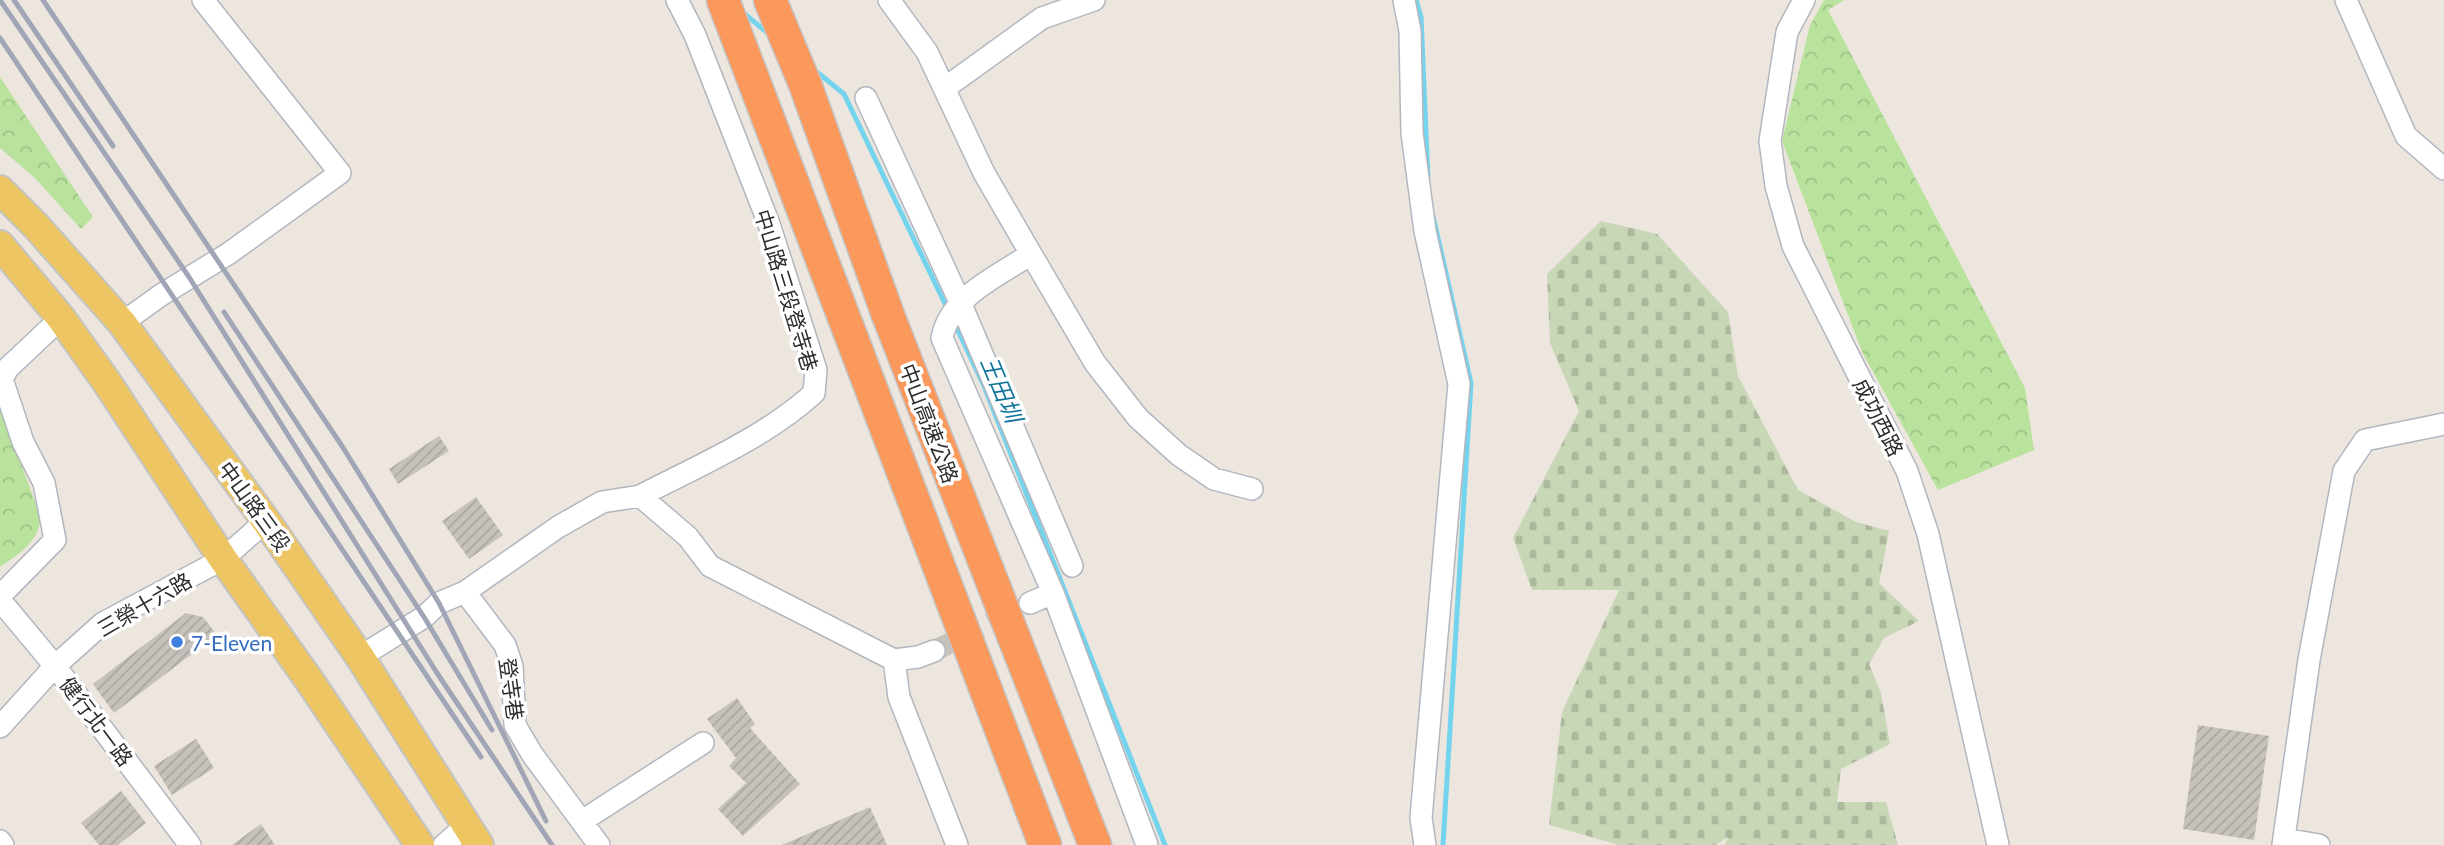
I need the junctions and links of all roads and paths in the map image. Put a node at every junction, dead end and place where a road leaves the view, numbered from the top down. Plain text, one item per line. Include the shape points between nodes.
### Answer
1 (203, 0) edge
2 (677, 0) edge
3 (723, 0) edge
4 (770, 0) edge
5 (889, 0) edge
6 (1094, 0) edge
7 (1404, 0) edge
8 (1804, 0) edge
9 (2346, 0) edge
10 (1041, 9) edge
11 (945, 88) junction
12 (866, 98) dead end
13 (2444, 169) edge
14 (0, 190) edge
15 (0, 245) edge
16 (1031, 254) junction
17 (960, 302) junction
18 (61, 318) junction
19 (122, 323) junction
20 (2444, 424) edge
21 (1252, 489) dead end
22 (640, 496) junction
23 (267, 521) junction
24 (223, 559) junction
25 (1072, 566) dead end
26 (465, 592) junction
27 (1053, 593) junction
28 (0, 598) edge
29 (1030, 603) tunnel mouth
30 (934, 651) tunnel mouth
31 (360, 657) junction
32 (894, 660) junction
33 (55, 666) junction
34 (0, 727) edge
35 (703, 743) dead end
36 (582, 821) junction
37 (473, 839) edge
38 (2283, 842) edge
39 (190, 845) edge
40 (419, 845) edge
41 (444, 845) edge
42 (598, 845) edge
43 (957, 845) edge
44 (1045, 845) edge
45 (1094, 845) edge
46 (1147, 845) edge
47 (1425, 845) edge
48 (1998, 845) edge
49 (2319, 845) edge

1 - 19 street via 340,173
2 - 22 street, 中山路三段登寺巷 via 769,225 816,370 814,393 794,412
3 - 44 highway, 中山高速公路
4 - 45 highway, 中山高速公路
5 - 11 street via 927,52
6 - 10 street
7 - 47 street via 1410,31 1412,133 1425,231 1459,384 1422,818
8 - 48 street, 成功西路 via 1787,32 1770,141 1776,186 1793,246 1907,471 1928,534
9 - 13 street via 2406,136
10 - 11 street
11 - 16 street via 984,173
12 - 17 street
14 - 19 main road, 中山路三段
15 - 18 main road
16 - 17 street
16 - 21 street via 1095,363 1138,418 1214,479
17 - 25 street
17 - 27 street via 945,323 942,338
18 - 24 main road
18 - 28 street via 2,379 23,442 44,482 55,540
19 - 23 main road, 中山路三段
20 - 38 street via 2365,440 2344,471 2309,660
22 - 26 street, 中山路三段登寺巷 via 602,502
22 - 32 street via 688,537 710,566
23 - 24 street, 三榮十六路
23 - 31 main road, 中山路三段
24 - 33 street, 三榮十六路 via 103,623
24 - 40 main road
26 - 31 street, 中山路三段登寺巷 via 439,603
26 - 36 street, 登寺巷 via 505,645 512,666 515,725
27 - 29 street
27 - 46 street
28 - 33 street, 健行北一路
30 - 32 street
31 - 37 main road, 中山路三段
32 - 43 street via 899,696
33 - 34 street, 三榮十六路
33 - 39 street, 健行北一路
35 - 36 street
36 - 42 street, 登寺巷
37 - 41 street
38 - 49 street

